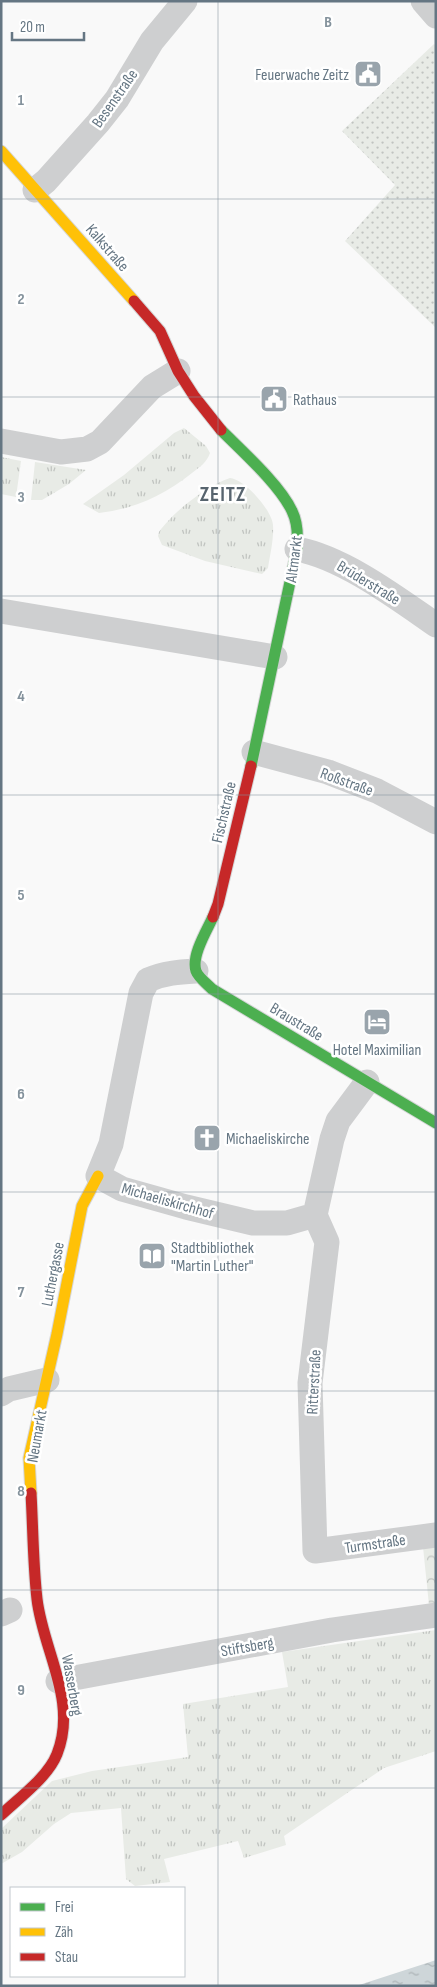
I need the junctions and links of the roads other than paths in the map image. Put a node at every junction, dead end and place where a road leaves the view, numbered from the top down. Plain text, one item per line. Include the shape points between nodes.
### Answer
1 (185, 1) edge
2 (423, 1) edge
3 (436, 16) edge
4 (1, 152) edge
5 (35, 190) junction
6 (178, 371) junction
7 (1, 441) edge
8 (298, 542) junction
9 (1, 611) edge
10 (436, 625) edge
11 (275, 657) junction
12 (254, 752) junction
13 (436, 822) edge
14 (196, 972) junction
15 (376, 1087) junction
16 (436, 1123) edge
17 (98, 1176) junction
18 (315, 1215) junction
19 (47, 1380) junction
20 (1, 1394) edge
21 (436, 1535) edge
22 (315, 1551) joint
23 (37, 1600) joint
24 (436, 1615) edge
25 (58, 1681) junction
26 (1, 1815) edge

1 - 5 street, Besenstraße via 152,41 117,99 98,123
2 - 3 street
4 - 5 main road, Kalkstraße
5 - 6 main road, Kalkstraße via 160,331
6 - 7 street via 152,386 100,442 86,448 61,452
6 - 8 main road, Altmarkt via 215,423 282,494 293,512
8 - 10 street, Brüderstraße via 312,552 339,563
8 - 11 main road, Altmarkt
9 - 11 street
11 - 12 main road, Fischstraße
12 - 13 street, Roßstraße via 328,772 377,791
12 - 14 main road, Fischstraße via 218,904 196,952
14 - 15 main road, Braustraße via 212,990
14 - 17 street via 159,975 144,986 111,1144
15 - 16 main road, Braustraße
15 - 18 street via 338,1121
17 - 18 street, Michaeliskirchhof via 122,1189 253,1222 287,1223
17 - 19 main road, Luthergasse via 82,1206
18 - 22 street, Ritterstraße via 327,1242 310,1383
19 - 20 street, Neumarkt
19 - 23 main road, Neumarkt via 29,1458
21 - 22 street, Turmstraße
23 - 25 main road, Wasserberg
24 - 25 street, Stiftsberg via 332,1630
25 - 26 main road, Wasserberg via 64,1706 64,1728 58,1754 49,1769

